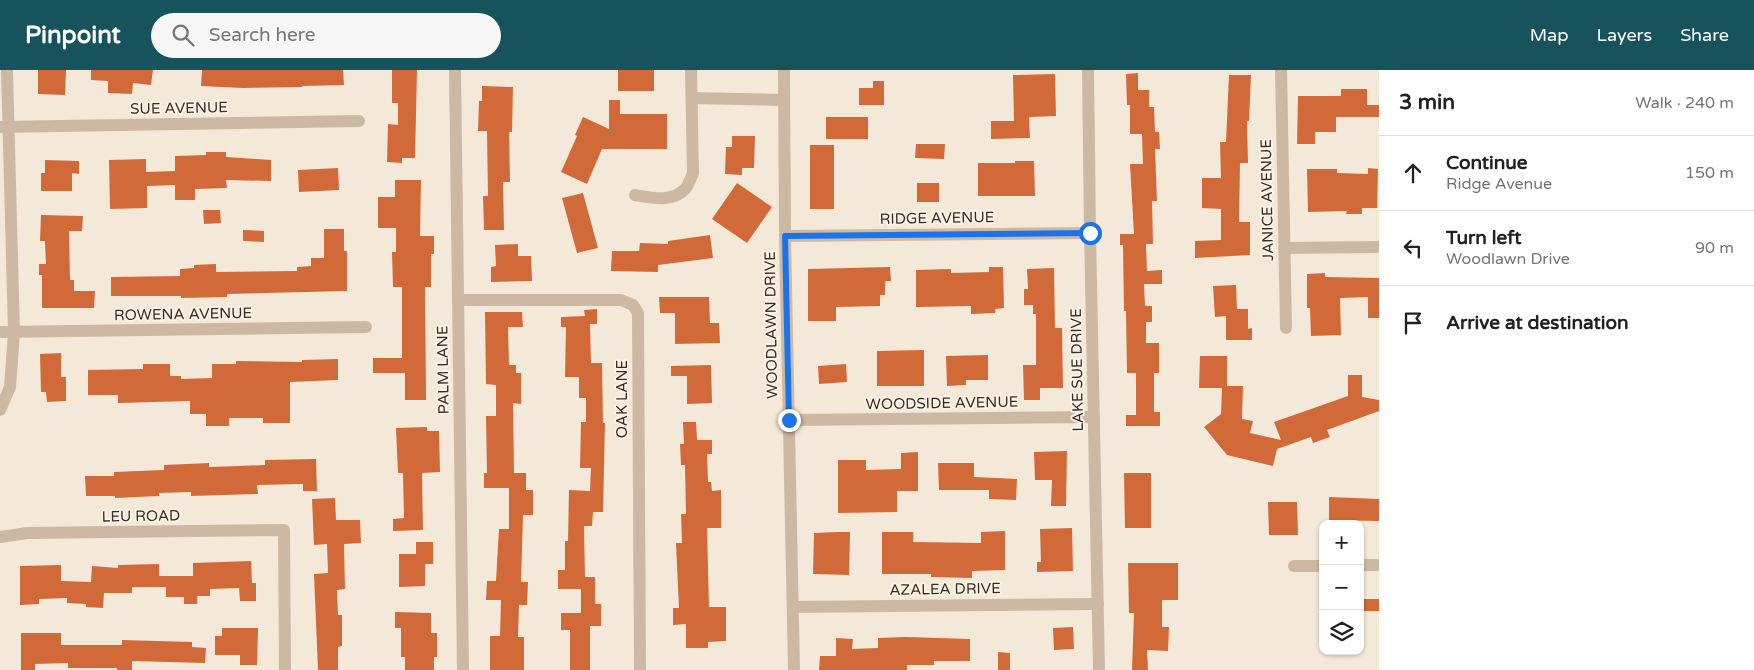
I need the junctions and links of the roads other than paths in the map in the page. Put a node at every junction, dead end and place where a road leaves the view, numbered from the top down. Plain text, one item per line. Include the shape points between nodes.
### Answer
1 (7, 70) edge
2 (455, 70) edge
3 (691, 70) edge
4 (784, 70) edge
5 (1088, 70) edge
6 (1281, 70) edge
7 (692, 98) junction
8 (784, 100) junction
9 (359, 121) dead end
10 (4, 127) edge
11 (635, 195) dead end
12 (1090, 233) junction
13 (785, 236) junction
14 (1379, 247) edge
15 (1284, 248) junction
16 (458, 300) junction
17 (366, 328) dead end
18 (1286, 328) dead end
19 (0, 332) edge
20 (14, 333) junction
21 (0, 410) edge
22 (1094, 417) junction
23 (789, 420) junction
24 (0, 537) edge
25 (1364, 565) edge
26 (1379, 565) edge
27 (1294, 566) dead end
28 (1319, 566) edge
29 (1098, 604) junction
30 (793, 607) junction
31 (285, 670) edge
32 (463, 670) edge
33 (640, 670) edge
34 (794, 670) edge
35 (1099, 670) edge

1 - 10 street
2 - 16 street, PALM LANE
3 - 7 street
4 - 8 street, WOODLAWN DRIVE
5 - 12 street, LAKE SUE DRIVE
6 - 15 street, JANICE AVENUE
7 - 8 street
7 - 11 street via 693,173 687,188 674,196 660,199
8 - 13 street, WOODLAWN DRIVE
9 - 10 street, SUE AVENUE
10 - 20 street
12 - 13 street, RIDGE AVENUE
12 - 22 street, LAKE SUE DRIVE
13 - 23 street, WOODLAWN DRIVE
14 - 15 street
15 - 18 street, JANICE AVENUE
16 - 32 street, PALM LANE
16 - 33 street, OAK LANE via 621,300 632,305 638,313
17 - 20 street, ROWENA AVENUE
19 - 20 street, ROWENA AVENUE
20 - 21 street via 10,387
22 - 23 street, WOODSIDE AVENUE
22 - 29 street, LAKE SUE DRIVE
23 - 30 street, WOODLAWN DRIVE
24 - 31 street, LEU ROAD via 27,533 284,530
25 - 26 street
27 - 28 street
29 - 30 street, AZALEA DRIVE
29 - 35 street, LAKE SUE DRIVE
30 - 34 street, WOODLAWN DRIVE

